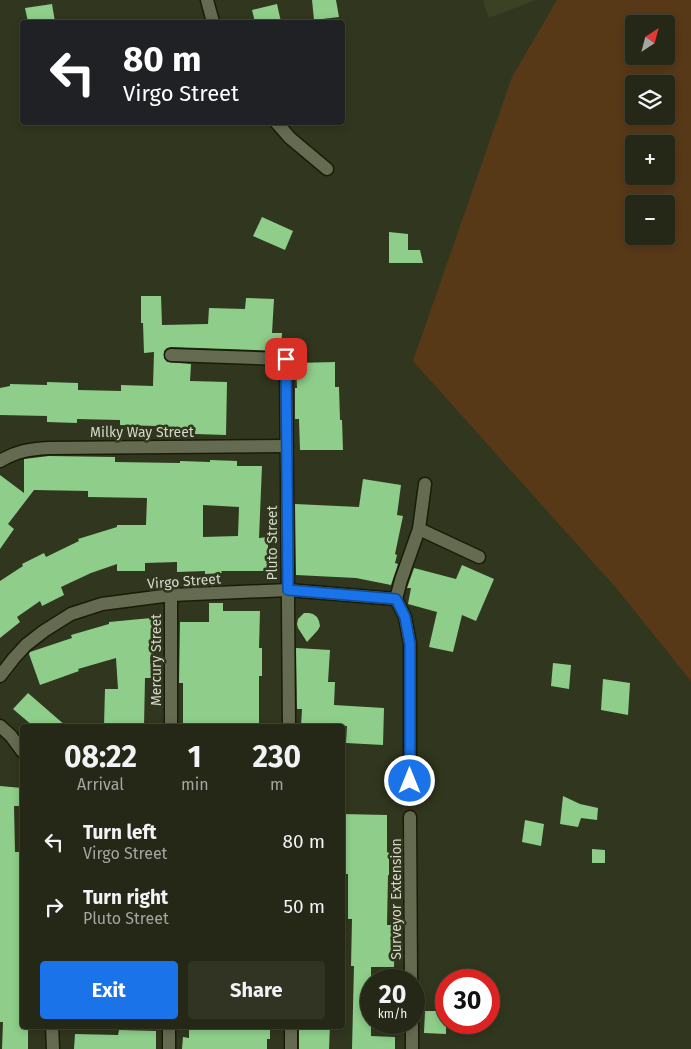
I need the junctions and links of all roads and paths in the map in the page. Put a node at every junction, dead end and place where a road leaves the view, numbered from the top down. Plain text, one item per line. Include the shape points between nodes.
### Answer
1 (207, 0) edge
2 (212, 20) edge
3 (279, 125) edge
4 (327, 169) dead end
5 (171, 355) dead end
6 (287, 446) junction
7 (0, 461) edge
8 (425, 484) dead end
9 (419, 529) junction
10 (479, 557) dead end
11 (288, 590) junction
12 (171, 595) junction
13 (396, 599) junction
14 (0, 676) edge
15 (171, 724) edge
16 (289, 724) edge
17 (0, 726) edge
18 (20, 748) edge
19 (410, 781) dead end
20 (410, 817) dead end
21 (411, 969) edge
22 (52, 1029) edge
23 (169, 1029) edge
24 (291, 1029) edge
25 (412, 1034) edge
26 (53, 1049) edge
27 (169, 1049) edge
28 (291, 1049) edge
29 (412, 1049) edge

1 - 2 street
3 - 4 street
5 - 6 street, Pluto Street via 286,359
6 - 7 street, Milky Way Street via 49,448 26,450
6 - 11 street, Pluto Street
8 - 9 street
9 - 10 street
9 - 13 street
11 - 12 street, Virgo Street
11 - 13 street, Virgo Street
11 - 16 street, Pluto Street
12 - 14 street, Virgo Street via 102,604 70,614 26,646
12 - 15 street, Mercury Street
13 - 19 street via 405,617 410,644
17 - 18 street
20 - 21 street, Surveyor Extension
22 - 26 street
23 - 27 street
24 - 28 street
25 - 29 street

